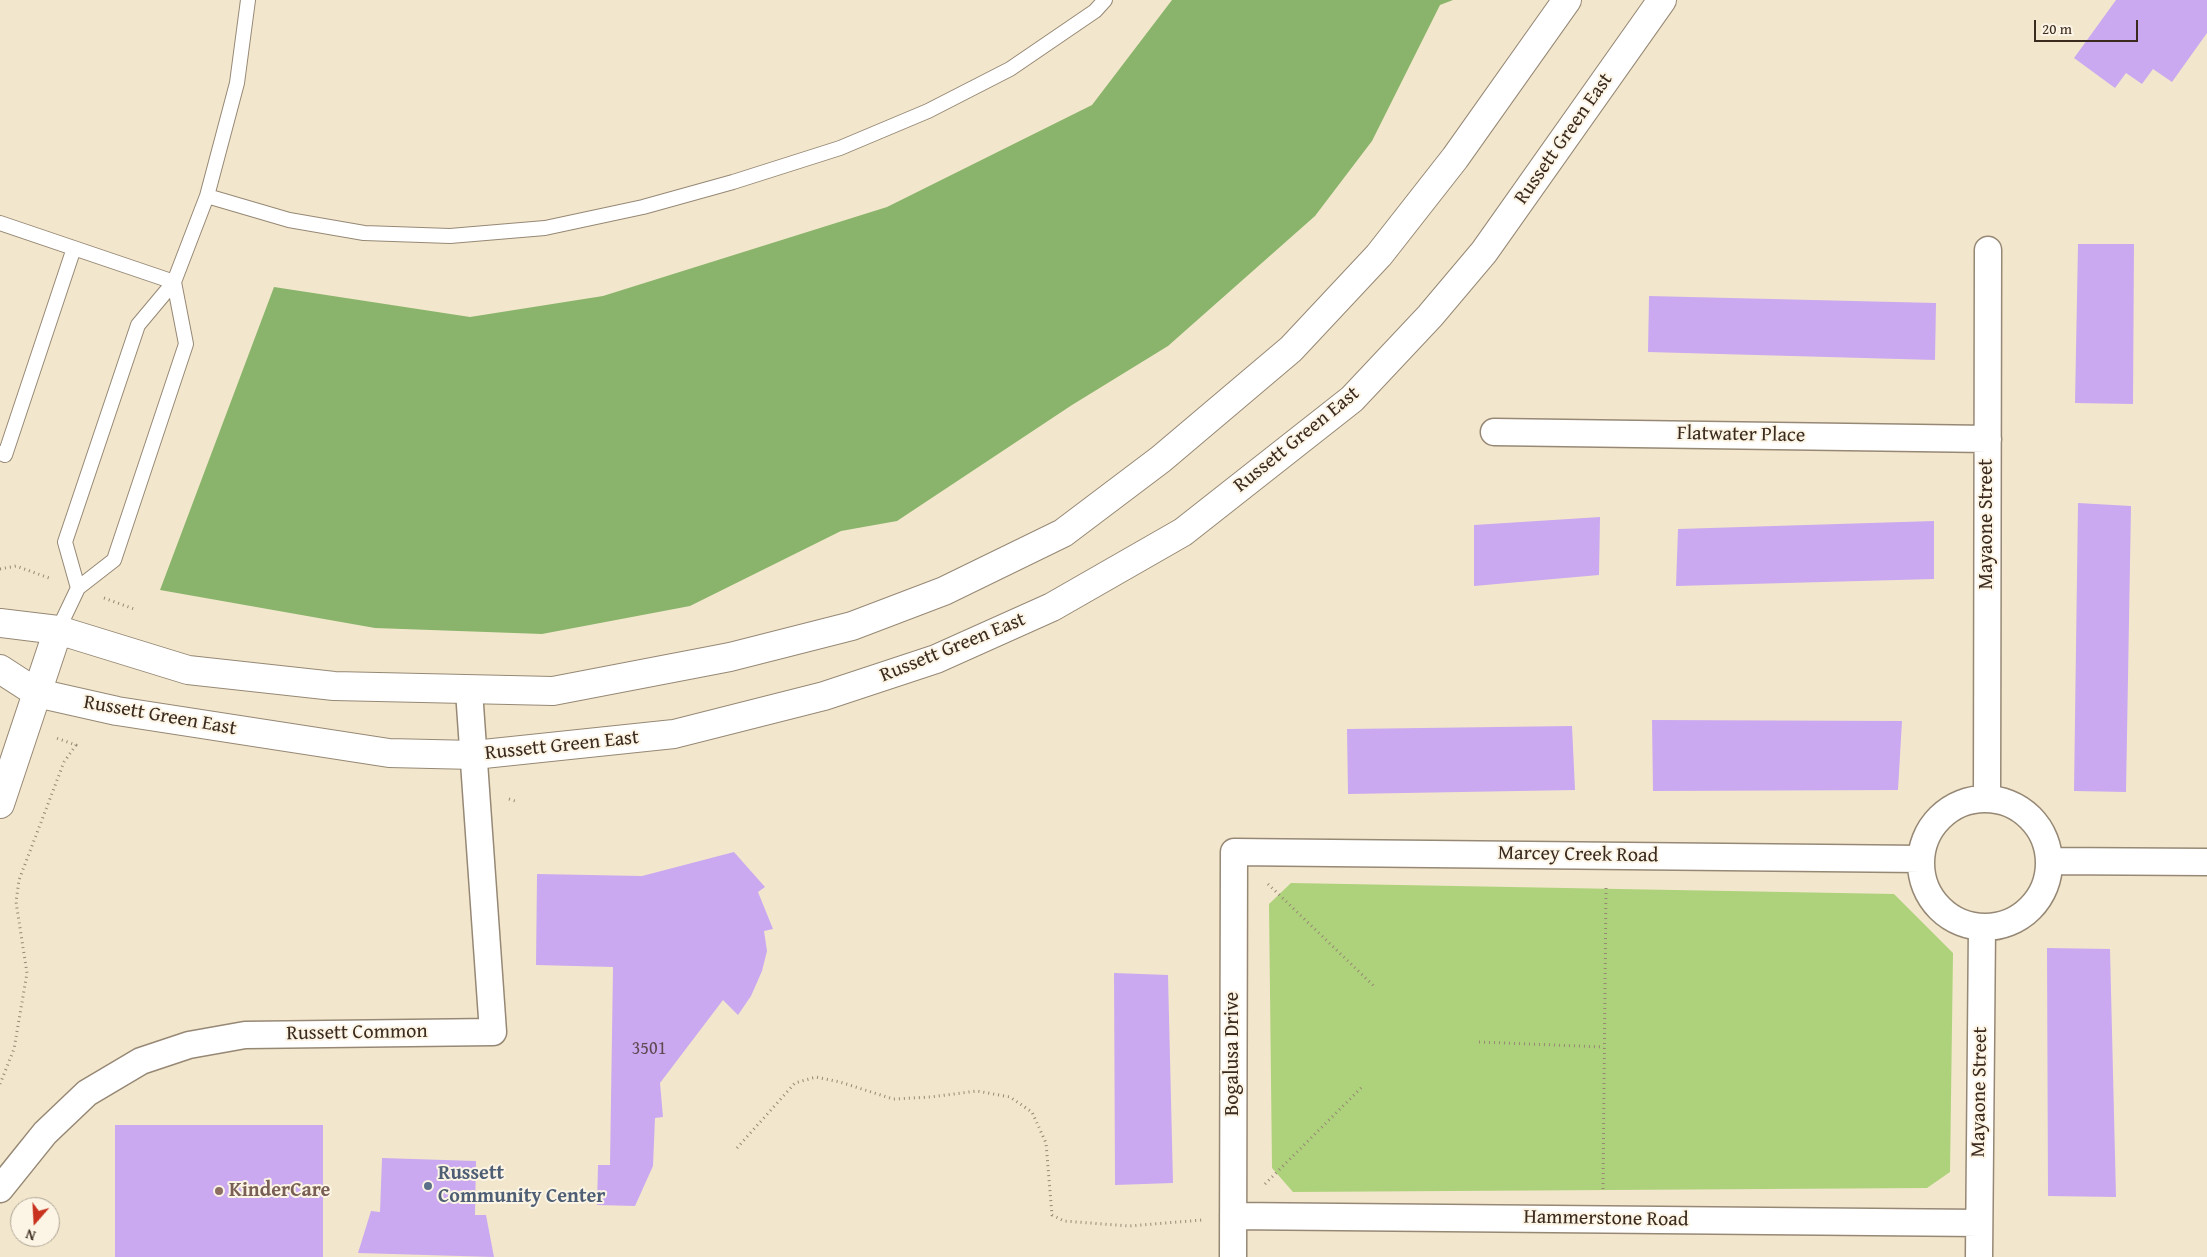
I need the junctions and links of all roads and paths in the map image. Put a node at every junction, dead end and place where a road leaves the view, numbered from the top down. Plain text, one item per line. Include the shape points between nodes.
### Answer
1 (248, 0) edge
2 (1105, 0) edge
3 (1567, 0) edge
4 (1662, 0) edge
5 (207, 196) junction
6 (0, 223) edge
7 (74, 248) junction
8 (1988, 250) dead end
9 (174, 282) junction
10 (1494, 432) dead end
11 (1988, 439) junction
12 (0, 454) edge
13 (78, 588) junction
14 (0, 623) edge
15 (58, 630) junction
16 (0, 669) edge
17 (469, 690) junction
18 (37, 693) junction
19 (76, 745) dead end
20 (474, 755) junction
21 (1987, 799) junction
22 (0, 804) edge
23 (1234, 852) junction
24 (1606, 856) junction
25 (1921, 859) junction
26 (2049, 861) junction
27 (2207, 862) edge
28 (1982, 926) junction
29 (1376, 988) dead end
30 (1479, 1042) dead end
31 (1604, 1047) junction
32 (0, 1084) edge
33 (1362, 1087) dead end
34 (737, 1148) dead end
35 (0, 1190) edge
36 (1233, 1216) junction
37 (1603, 1220) junction
38 (1979, 1223) junction
39 (1233, 1257) edge
40 (1979, 1257) edge

1 - 5 lane via 237,83
2 - 5 lane via 1095,11 1010,69 928,111 840,148 643,208 545,228 450,236 364,233 289,220
3 - 17 street via 1449,166 1379,256 1291,349 1161,459 1063,533 944,591 852,626 730,656 554,691
4 - 20 street, Russett Green East via 1484,252 1430,316 1352,399 1183,532 1052,607 936,658 824,696 674,734
5 - 9 lane
6 - 7 lane
7 - 9 lane
7 - 12 lane via 5,455
8 - 11 street, Mayaone Street
9 - 13 lane via 138,325 65,542
9 - 13 lane via 186,344 114,560
10 - 11 street, Flatwater Place
11 - 21 street, Mayaone Street
13 - 15 lane
14 - 15 street
15 - 17 street via 188,670 334,686
15 - 18 street
16 - 18 street, Russett Green East
17 - 20 street
18 - 20 street, Russett Green East via 117,711 389,753
18 - 22 street
19 - 32 path via 64,762 19,880 16,902 26,973 14,1049
20 - 35 street, Russett Common via 493,1032 246,1035 189,1044 141,1062 88,1093 45,1133
21 - 25 street via 1968,801 1950,809 1935,822 1925,839
21 - 26 street via 2006,803 2023,812 2036,825 2045,842
23 - 24 street, Marcey Creek Road
23 - 29 path
23 - 36 street, Bogalusa Drive
24 - 25 street, Marcey Creek Road
24 - 31 path
25 - 28 street via 1923,879 1931,897 1940,907 1962,923
26 - 27 street
26 - 28 street via 2046,882 2037,900 2022,915 2003,925
28 - 38 street, Mayaone Street
30 - 31 path
31 - 37 path
33 - 36 path
34 - 36 path via 795,1083 816,1077 893,1100 977,1090 1010,1097 1032,1112 1046,1143 1052,1214 1064,1220 1129,1226
36 - 37 street, Hammerstone Road
36 - 39 street, Bogalusa Drive
37 - 38 street, Hammerstone Road
38 - 40 street, Mayaone Street

